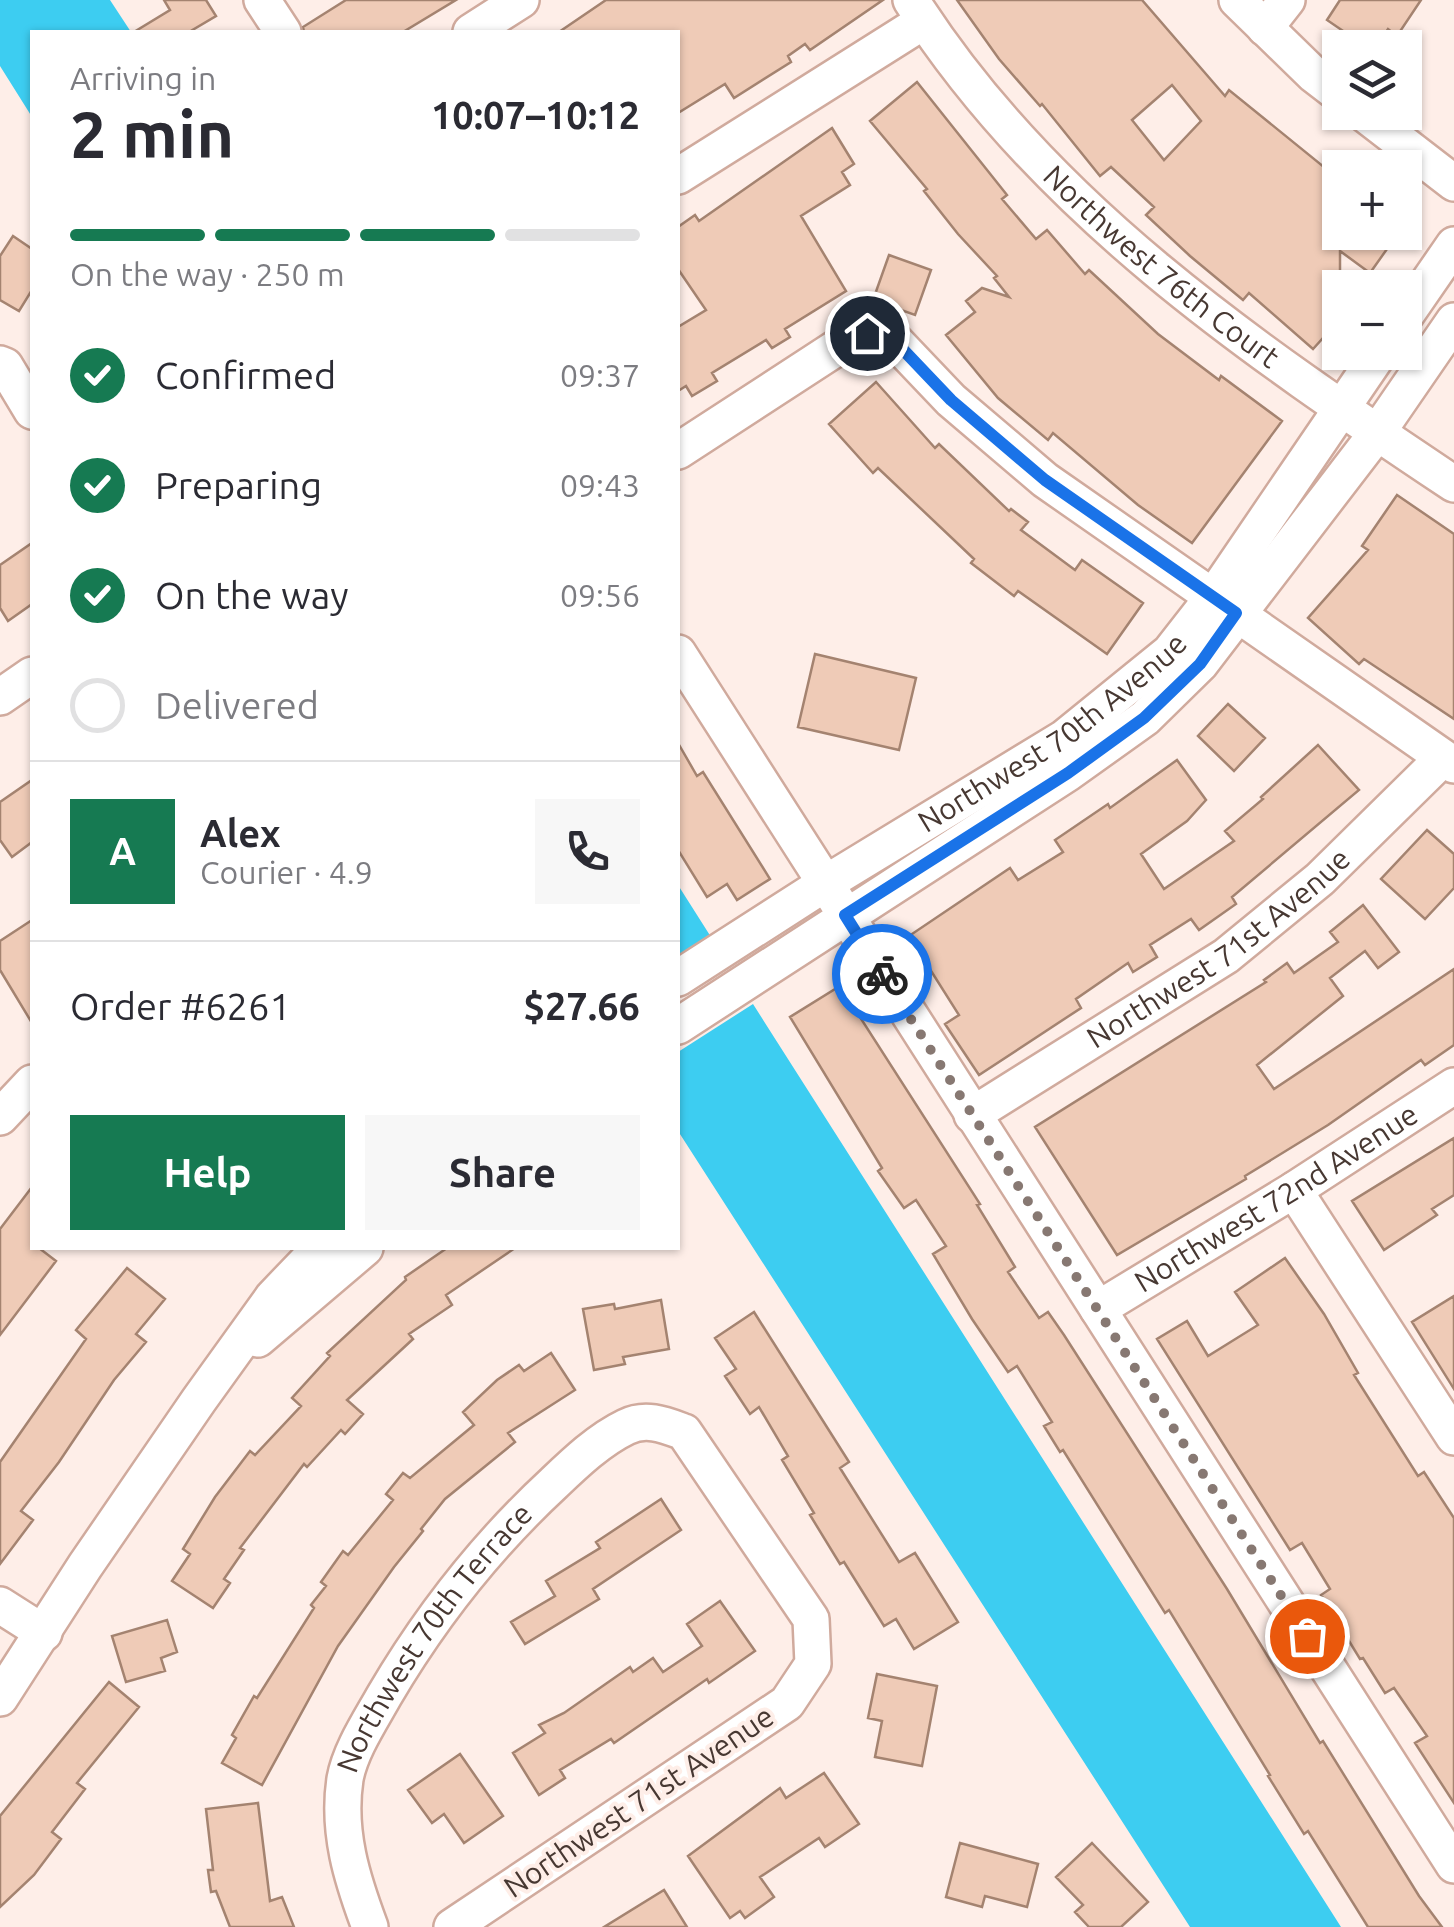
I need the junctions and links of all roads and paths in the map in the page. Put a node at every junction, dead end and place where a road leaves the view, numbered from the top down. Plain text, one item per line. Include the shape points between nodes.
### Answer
1 (262, 0) edge
2 (521, 0) edge
3 (1238, 0) edge
4 (1287, 0) edge
5 (918, 10) edge
6 (1266, 28) junction
7 (282, 30) edge
8 (474, 30) edge
9 (1322, 79) edge
10 (1385, 130) edge
11 (680, 175) edge
12 (1454, 183) edge
13 (1454, 245) edge
14 (1422, 291) edge
15 (1454, 321) edge
16 (0, 364) edge
17 (1368, 370) edge
18 (30, 408) edge
19 (1341, 410) junction
20 (1377, 433) junction
21 (680, 450) edge
22 (1454, 484) edge
23 (1224, 605) junction
24 (680, 657) edge
25 (30, 676) edge
26 (0, 697) edge
27 (1449, 762) edge
28 (826, 883) junction
29 (845, 915) junction
30 (680, 977) edge
31 (680, 1025) edge
32 (30, 1085) edge
33 (1454, 1086) edge
34 (972, 1116) junction
35 (0, 1117) edge
36 (1294, 1190) junction
37 (318, 1250) edge
38 (363, 1250) edge
39 (1098, 1309) junction
40 (226, 1364) junction
41 (1448, 1416) edge
42 (0, 1605) edge
43 (44, 1632) junction
44 (813, 1664) joint
45 (0, 1698) edge
46 (1454, 1864) edge
47 (370, 1927) edge
48 (452, 1927) edge

1 - 7 street
2 - 8 street
3 - 6 street
4 - 6 street
5 - 11 street
5 - 19 street, Northwest 76th Court via 1015,135 1109,230
6 - 9 street
10 - 12 street
13 - 14 street
15 - 20 street, Northwest 70th Avenue
16 - 18 street
17 - 19 street, Northwest 70th Avenue
19 - 20 street, Northwest 76th Court
19 - 23 street, Northwest 70th Avenue
20 - 22 street, Northwest 76th Court
20 - 23 street, Northwest 70th Avenue
21 - 23 street via 844,343 867,333 891,337 951,400 1045,480
23 - 27 street
23 - 28 street, Northwest 70th Avenue via 1064,738
23 - 29 street, Northwest 70th Avenue via 1200,664 1144,718
24 - 28 street
25 - 26 street
27 - 34 street, Northwest 71st Avenue via 1226,956
28 - 29 street
28 - 30 street, Northwest 70th Avenue
29 - 31 street, Northwest 70th Avenue
29 - 34 street
32 - 35 street
33 - 36 street, Northwest 72nd Avenue
34 - 39 street
36 - 39 street, Northwest 72nd Avenue
36 - 41 street
37 - 40 street via 273,1297
38 - 40 street
39 - 46 street
40 - 43 street
42 - 43 street
43 - 45 street
44 - 47 street, Northwest 70th Terrace via 811,1620 684,1432 655,1421 628,1425 576,1461 501,1532 409,1654 368,1724 346,1776 342,1824 350,1873
44 - 48 street, Northwest 71st Avenue via 787,1702

